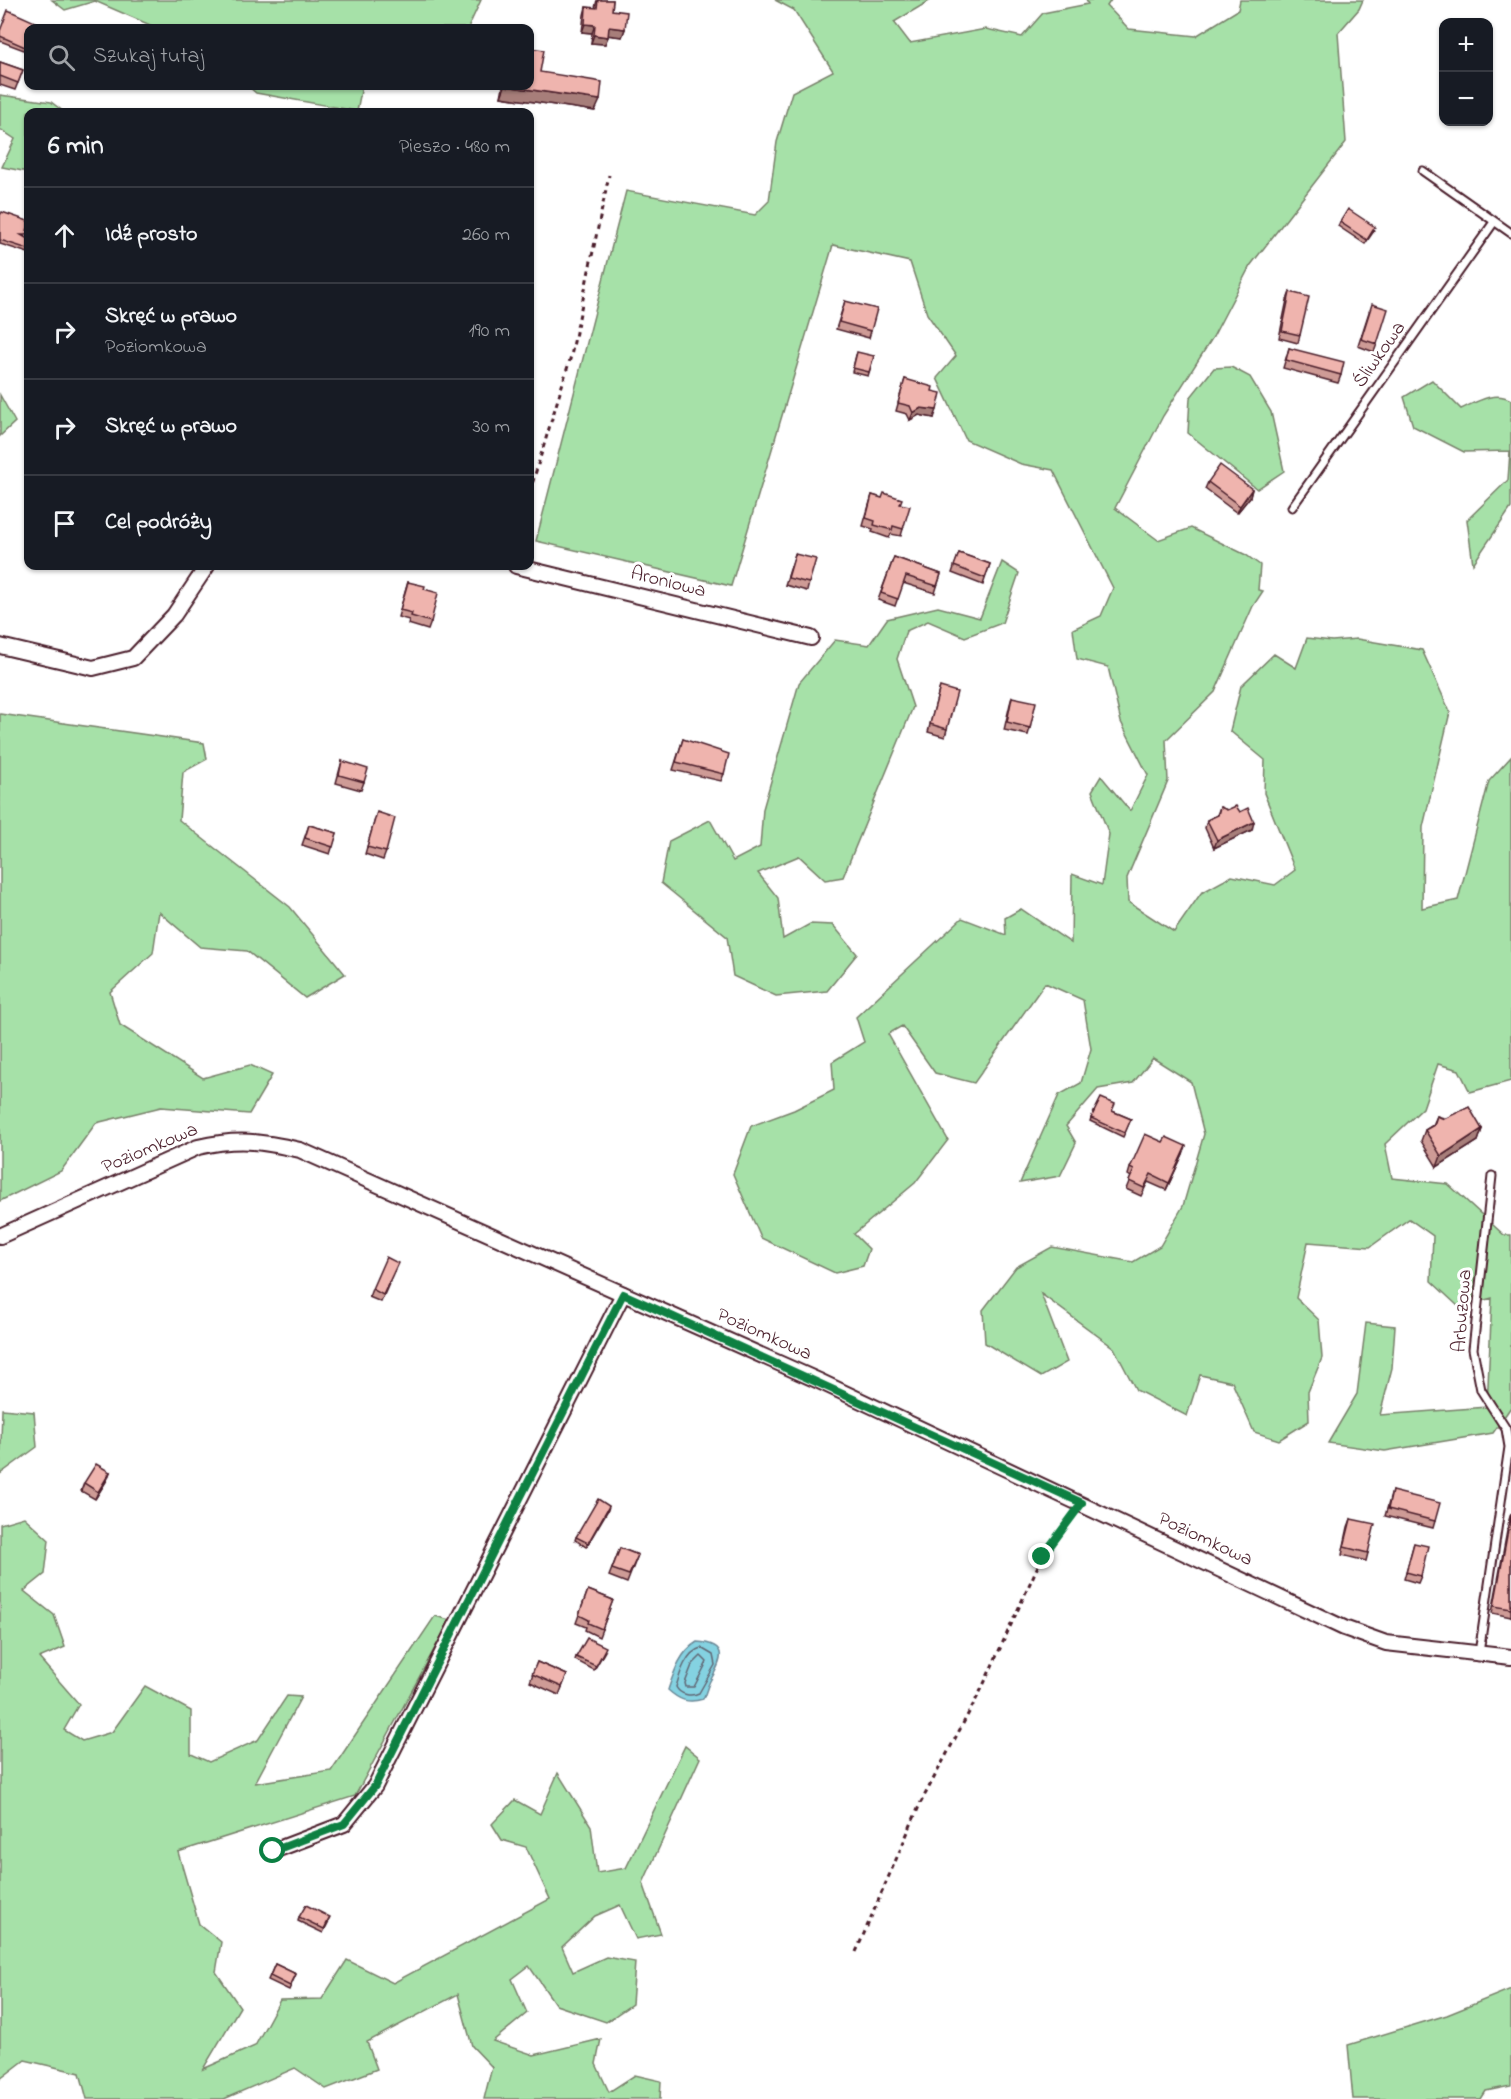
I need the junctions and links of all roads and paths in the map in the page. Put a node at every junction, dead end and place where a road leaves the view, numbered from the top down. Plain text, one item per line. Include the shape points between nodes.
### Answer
1 (1423, 171) dead end
2 (609, 174) dead end
3 (1494, 222) junction
4 (1511, 234) edge
5 (534, 477) edge
6 (1292, 507) dead end
7 (204, 570) edge
8 (532, 570) edge
9 (811, 638) dead end
10 (0, 646) edge
11 (1492, 1176) dead end
12 (0, 1236) edge
13 (623, 1294) junction
14 (1082, 1503) junction
15 (1478, 1655) junction
16 (1511, 1657) edge
17 (273, 1851) dead end
18 (856, 1952) dead end

1 - 3 lane
2 - 5 path via 570,356
3 - 4 lane
3 - 6 lane, Śliwkowa
7 - 10 street via 174,615 133,658 93,668
8 - 9 street, Aroniowa
11 - 15 lane, Arbuzowa via 1473,1349 1481,1390 1506,1429 1509,1447
12 - 13 street, Poziomkowa via 198,1147 228,1140 261,1141 300,1150
13 - 14 street, Poziomkowa
13 - 17 street via 375,1786 344,1824
14 - 15 street, Poziomkowa via 1344,1628 1386,1644
14 - 18 path via 1042,1557 981,1690 920,1804
15 - 16 street, Poziomkowa

